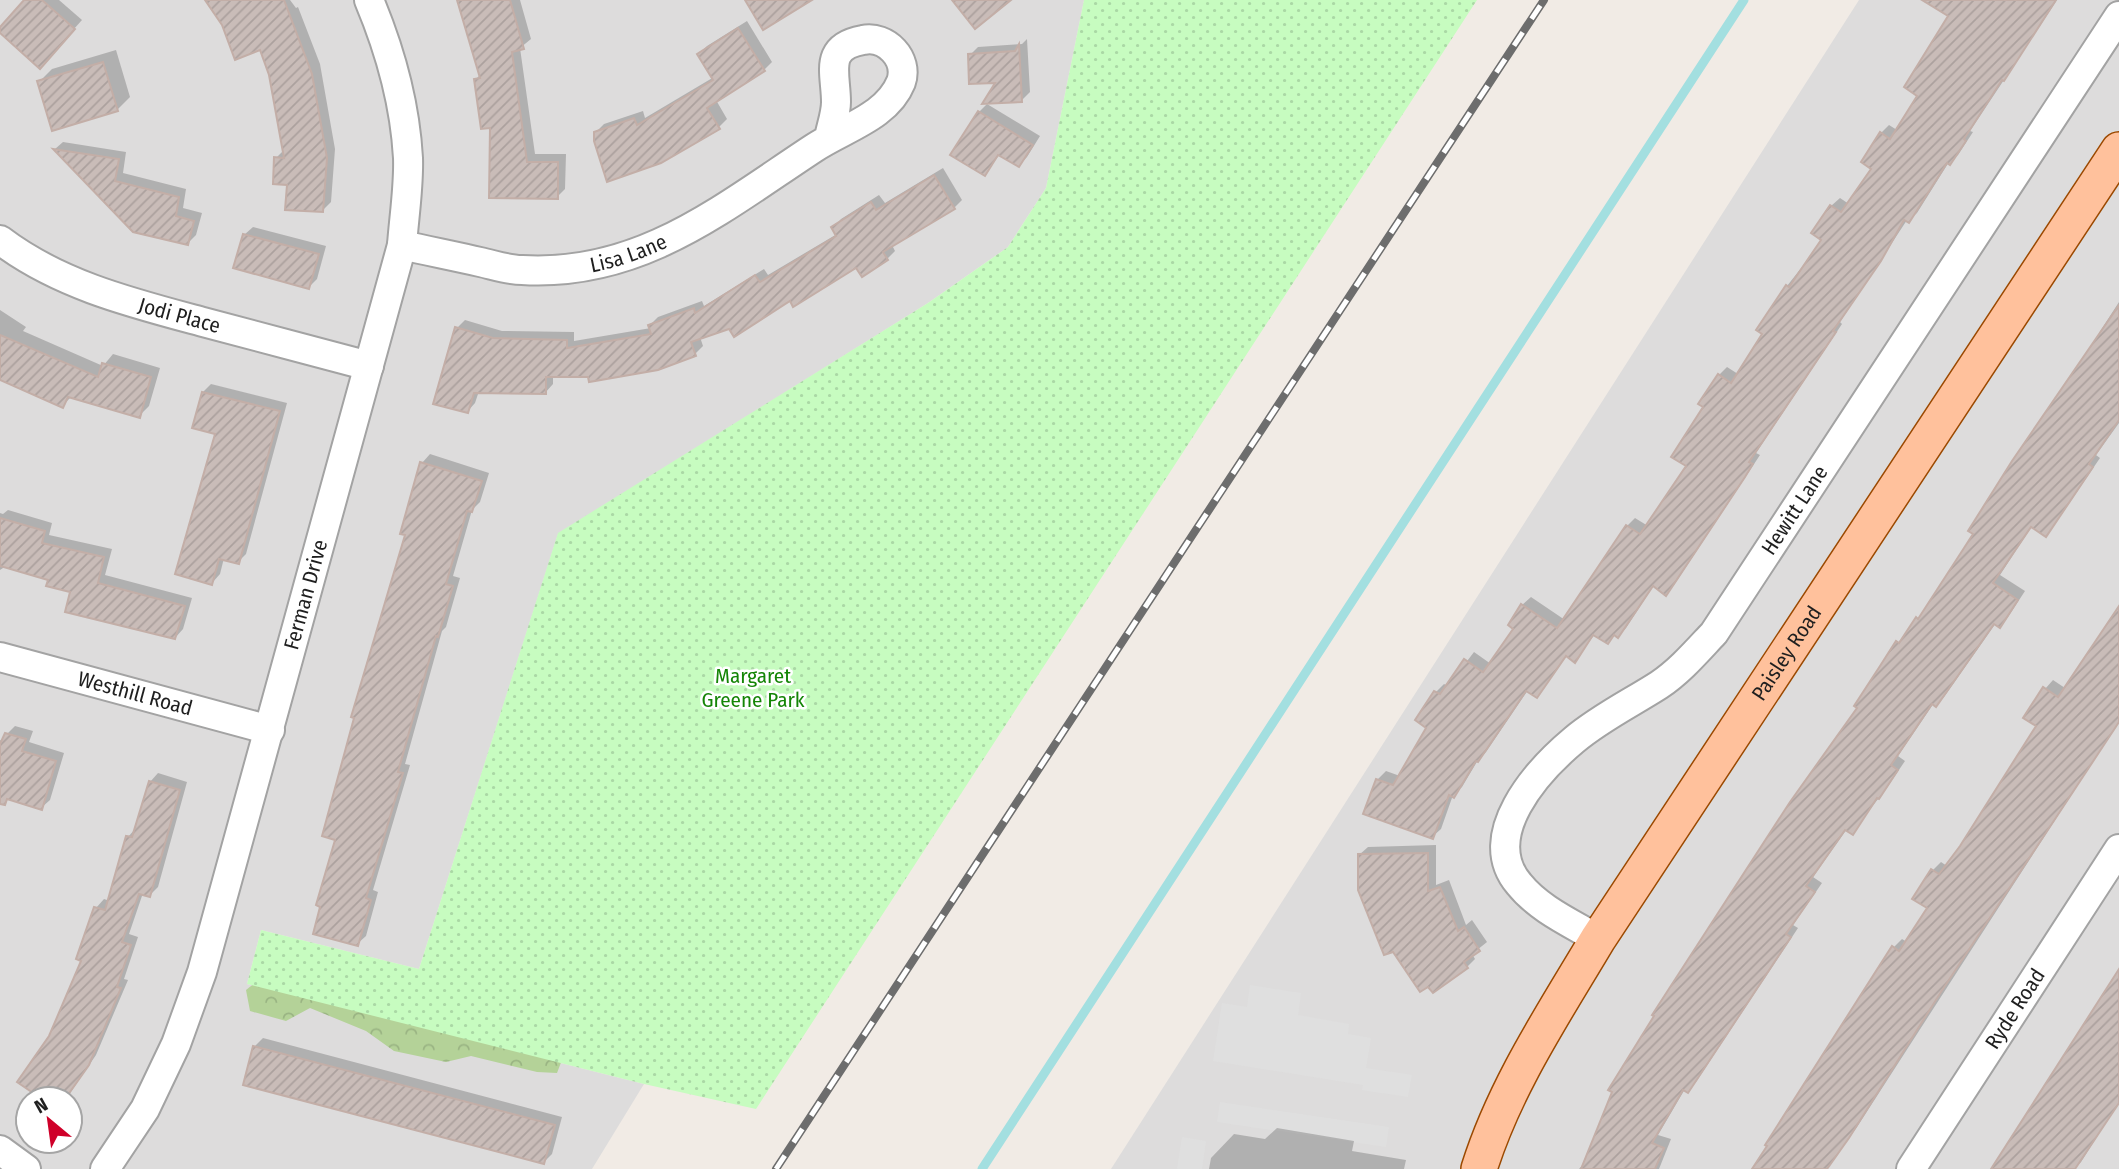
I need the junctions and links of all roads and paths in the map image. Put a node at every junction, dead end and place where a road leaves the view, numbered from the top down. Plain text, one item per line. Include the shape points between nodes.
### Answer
1 (369, 0) edge
2 (2119, 16) edge
3 (828, 138) dead end
4 (2119, 150) edge
5 (0, 240) edge
6 (402, 245) junction
7 (369, 366) junction
8 (0, 657) edge
9 (270, 730) junction
10 (2119, 849) edge
11 (1598, 939) junction
12 (0, 1150) edge
13 (26, 1169) edge
14 (105, 1169) edge
15 (1479, 1169) edge
16 (1911, 1169) edge

1 - 6 street, Ferman Drive via 398,90 408,159
2 - 11 street, Hewitt Lane via 1714,633 1661,684 1574,740 1542,770 1518,802 1505,834 1506,862 1518,883 1539,903
3 - 6 street, Lisa Lane via 691,229 614,261 571,269 520,270
4 - 11 main road, Paisley Road
5 - 7 street, Jodi Place via 54,274 123,301
6 - 7 street, Ferman Drive
7 - 9 street, Ferman Drive
8 - 9 street, Westhill Road
9 - 14 street, Ferman Drive via 202,972 176,1044 145,1109
10 - 16 street, Ryde Road
11 - 15 main road, Paisley Road via 1518,1073
12 - 13 street

